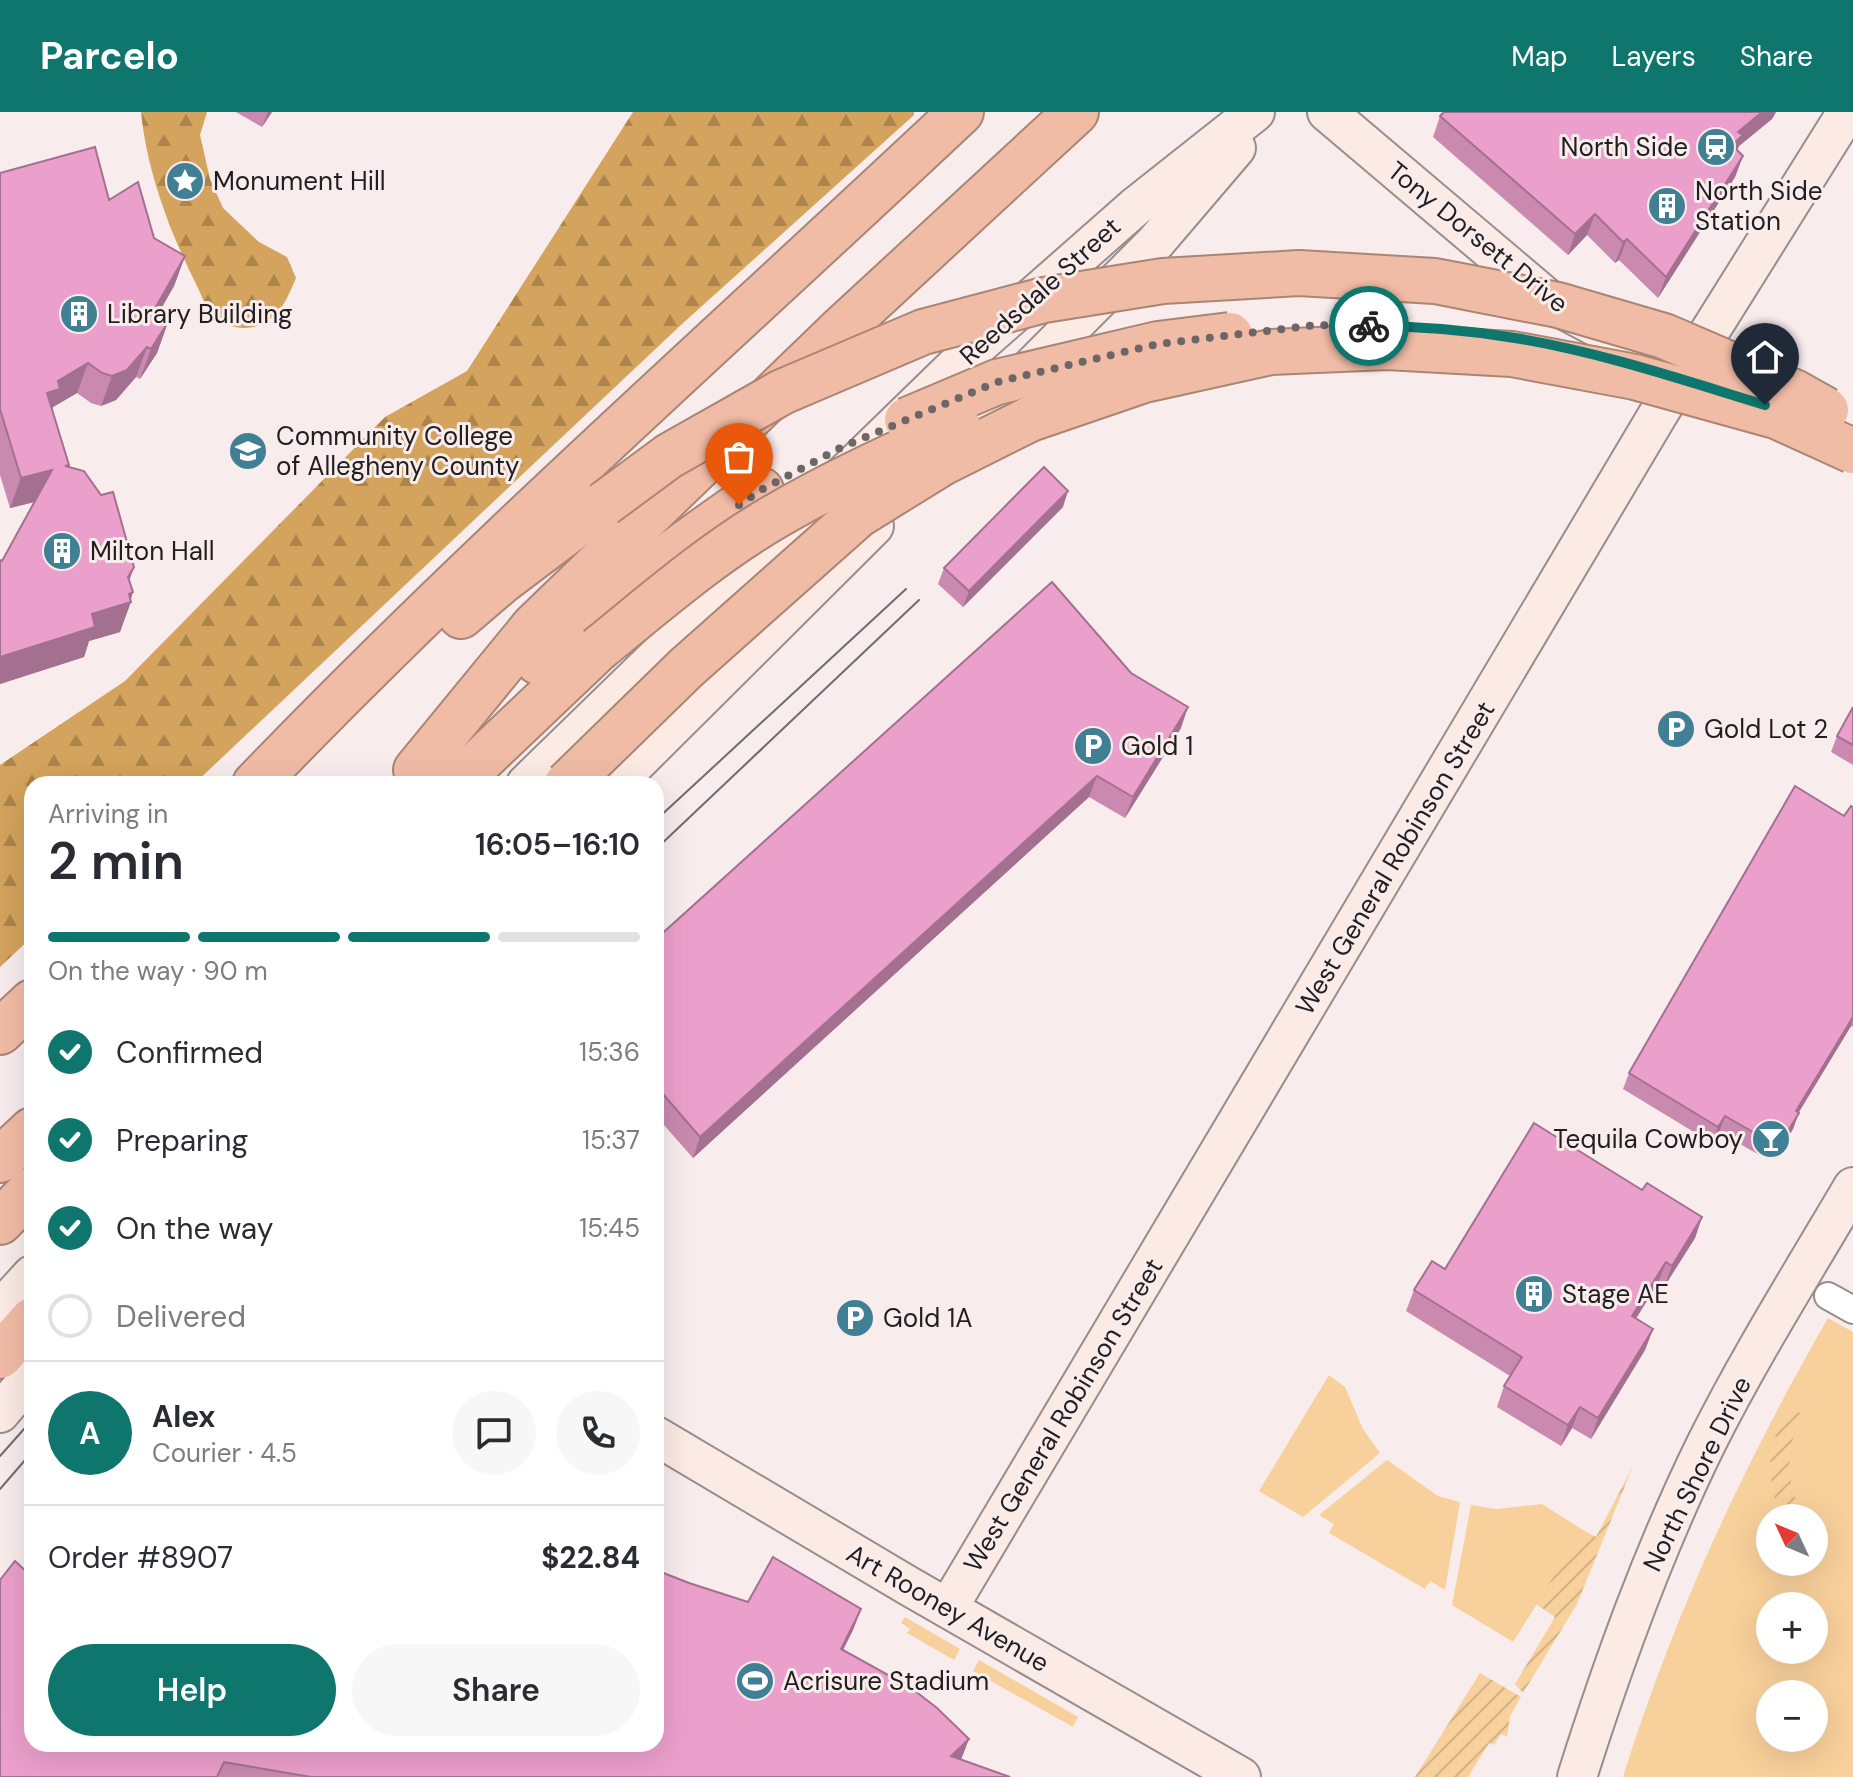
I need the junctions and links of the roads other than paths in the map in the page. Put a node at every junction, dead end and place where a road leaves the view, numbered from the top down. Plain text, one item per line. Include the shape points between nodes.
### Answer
1 (961, 112) edge
2 (1076, 112) edge
3 (1255, 112) edge
4 (1267, 112) edge
5 (1327, 112) edge
6 (1847, 112) edge
7 (1684, 374) junction
8 (1765, 405) junction
9 (1853, 424) edge
10 (1853, 439) edge
11 (1853, 451) edge
12 (1853, 458) edge
13 (566, 764) edge
14 (263, 776) edge
15 (273, 776) edge
16 (427, 776) edge
17 (428, 776) edge
18 (429, 776) edge
19 (537, 776) edge
20 (542, 776) edge
21 (623, 776) edge
22 (24, 1010) edge
23 (0, 1032) edge
24 (24, 1138) edge
25 (0, 1160) edge
26 (1853, 1187) edge
27 (24, 1197) edge
28 (0, 1222) edge
29 (24, 1284) edge
30 (1828, 1296) dead end
31 (0, 1310) edge
32 (1853, 1310) edge
33 (24, 1329) edge
34 (0, 1356) edge
35 (24, 1384) edge
36 (0, 1413) edge
37 (664, 1441) edge
38 (948, 1608) junction
39 (1241, 1777) edge
40 (1577, 1777) edge

1 - 14 highway via 542,501
2 - 16 highway via 839,331 534,626
3 - 13 street, Reedsdale Street via 1135,207 967,355
4 - 21 street, Reedsdale Street via 1155,243
5 - 7 street, Tony Dorsett Drive via 1555,305
6 - 7 street, West General Robinson Street
7 - 12 street, Tony Dorsett Drive
7 - 38 street, West General Robinson Street
8 - 10 highway
8 - 17 highway, bridge via 1518,338 1433,327 1316,325 1158,344 997,382 842,447 761,490 675,549 589,617
8 - 18 highway, bridge via 1529,354 1426,346 1277,353 1140,373 980,417 881,460 774,517 691,573
9 - 15 highway, bridge via 1794,392 1664,336 1558,305 1435,281 1299,273 1163,281 1044,300 923,332 782,392 669,456 502,581
11 - 13 highway, bridge via 1762,412 1635,377 1512,354 1387,347 1271,352 1144,380 1030,419 942,463 858,515 686,668
13 - 19 street
13 - 20 street, Reedsdale Street
22 - 23 highway
24 - 25 highway
26 - 40 street, North Shore Drive via 1748,1366 1666,1529 1626,1628
27 - 28 highway
29 - 31 street
30 - 32 street
33 - 34 highway
35 - 36 street
37 - 38 street, Art Rooney Avenue
38 - 39 street, Art Rooney Avenue

